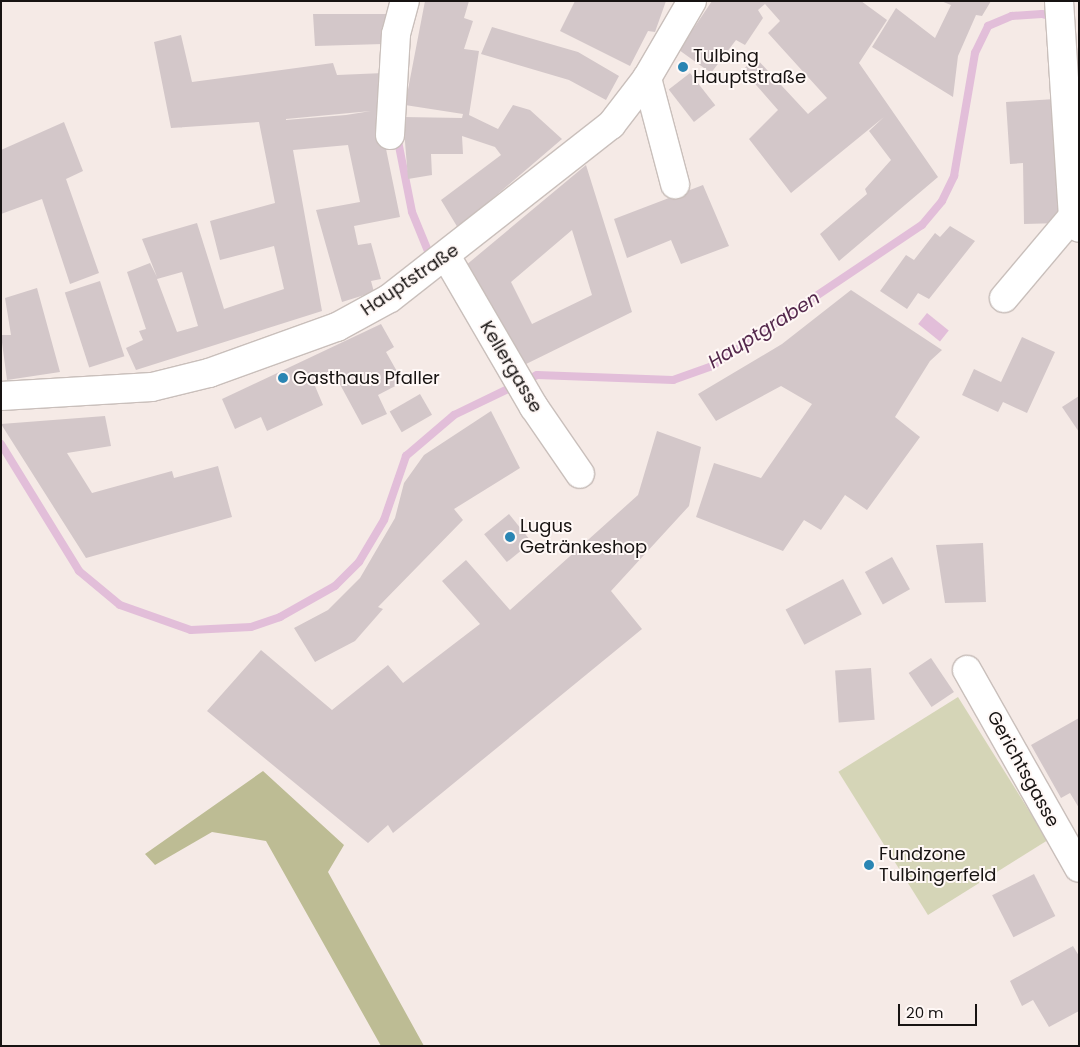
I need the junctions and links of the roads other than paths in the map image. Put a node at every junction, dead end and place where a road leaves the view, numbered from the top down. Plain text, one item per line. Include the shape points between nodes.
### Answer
1 (405, 1) edge
2 (692, 1) edge
3 (1059, 1) edge
4 (1069, 1) edge
5 (1079, 5) edge
6 (647, 78) junction
7 (390, 135) dead end
8 (675, 184) dead end
9 (1076, 222) edge
10 (446, 256) junction
11 (1004, 298) dead end
12 (14, 397) edge
13 (1, 410) edge
14 (580, 474) dead end
15 (967, 670) dead end
16 (1079, 868) edge

1 - 7 street via 396,34
2 - 6 street, Hauptstraße
3 - 9 street
4 - 5 street
6 - 8 street
6 - 10 street, Hauptstraße via 611,125
9 - 11 street
10 - 12 street, Hauptstraße via 390,298 337,327 209,374 152,387
10 - 14 street, Kellergasse via 511,370
12 - 13 street, Hauptstraße
15 - 16 street, Gerichtsgasse

